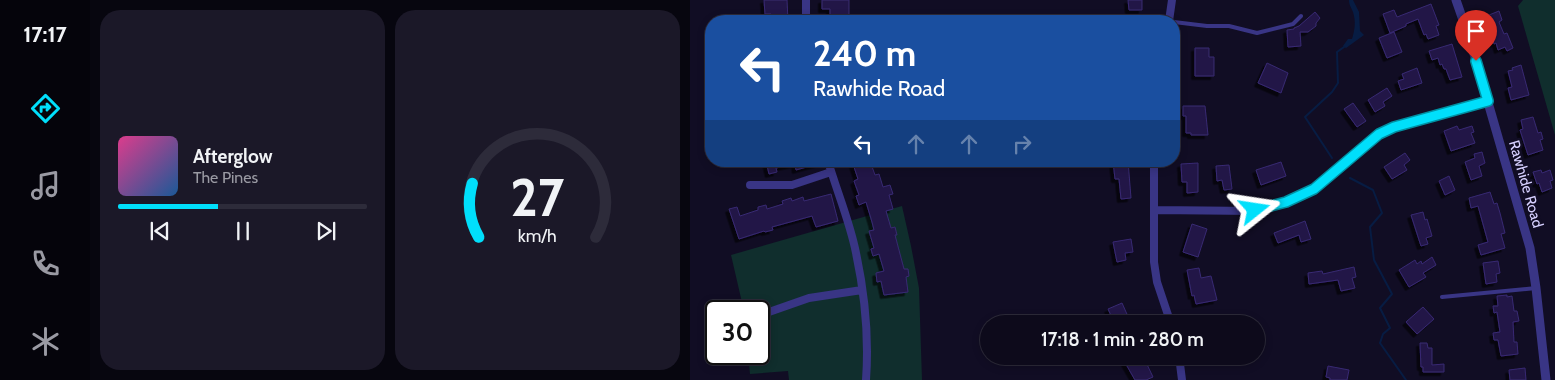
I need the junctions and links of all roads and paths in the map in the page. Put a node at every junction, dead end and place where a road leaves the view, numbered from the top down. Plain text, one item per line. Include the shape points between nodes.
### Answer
1 (806, 0) edge
2 (1172, 0) edge
3 (1456, 0) edge
4 (806, 15) edge
5 (1171, 15) edge
6 (1301, 16) dead end
7 (1180, 22) edge
8 (1488, 101) junction
9 (830, 167) edge
10 (1154, 167) edge
11 (831, 172) junction
12 (750, 185) dead end
13 (1155, 210) junction
14 (1536, 288) junction
15 (862, 290) junction
16 (1442, 297) dead end
17 (770, 312) edge
18 (1168, 315) edge
19 (1180, 365) edge
20 (866, 380) edge
21 (1182, 380) edge
22 (1546, 380) edge

1 - 4 street
2 - 5 street
3 - 8 street, Rawhide Road
6 - 7 lane via 1293,24 1257,33 1229,26
8 - 13 street via 1379,134 1314,189 1286,202 1255,210
8 - 14 street, Rawhide Road via 1530,248
9 - 11 street
10 - 13 street
11 - 12 street via 792,185
11 - 15 street via 856,252
13 - 18 street via 1154,262
14 - 16 lane
14 - 22 street, Rawhide Road
15 - 17 street via 809,298
15 - 20 street via 867,324
19 - 21 street

